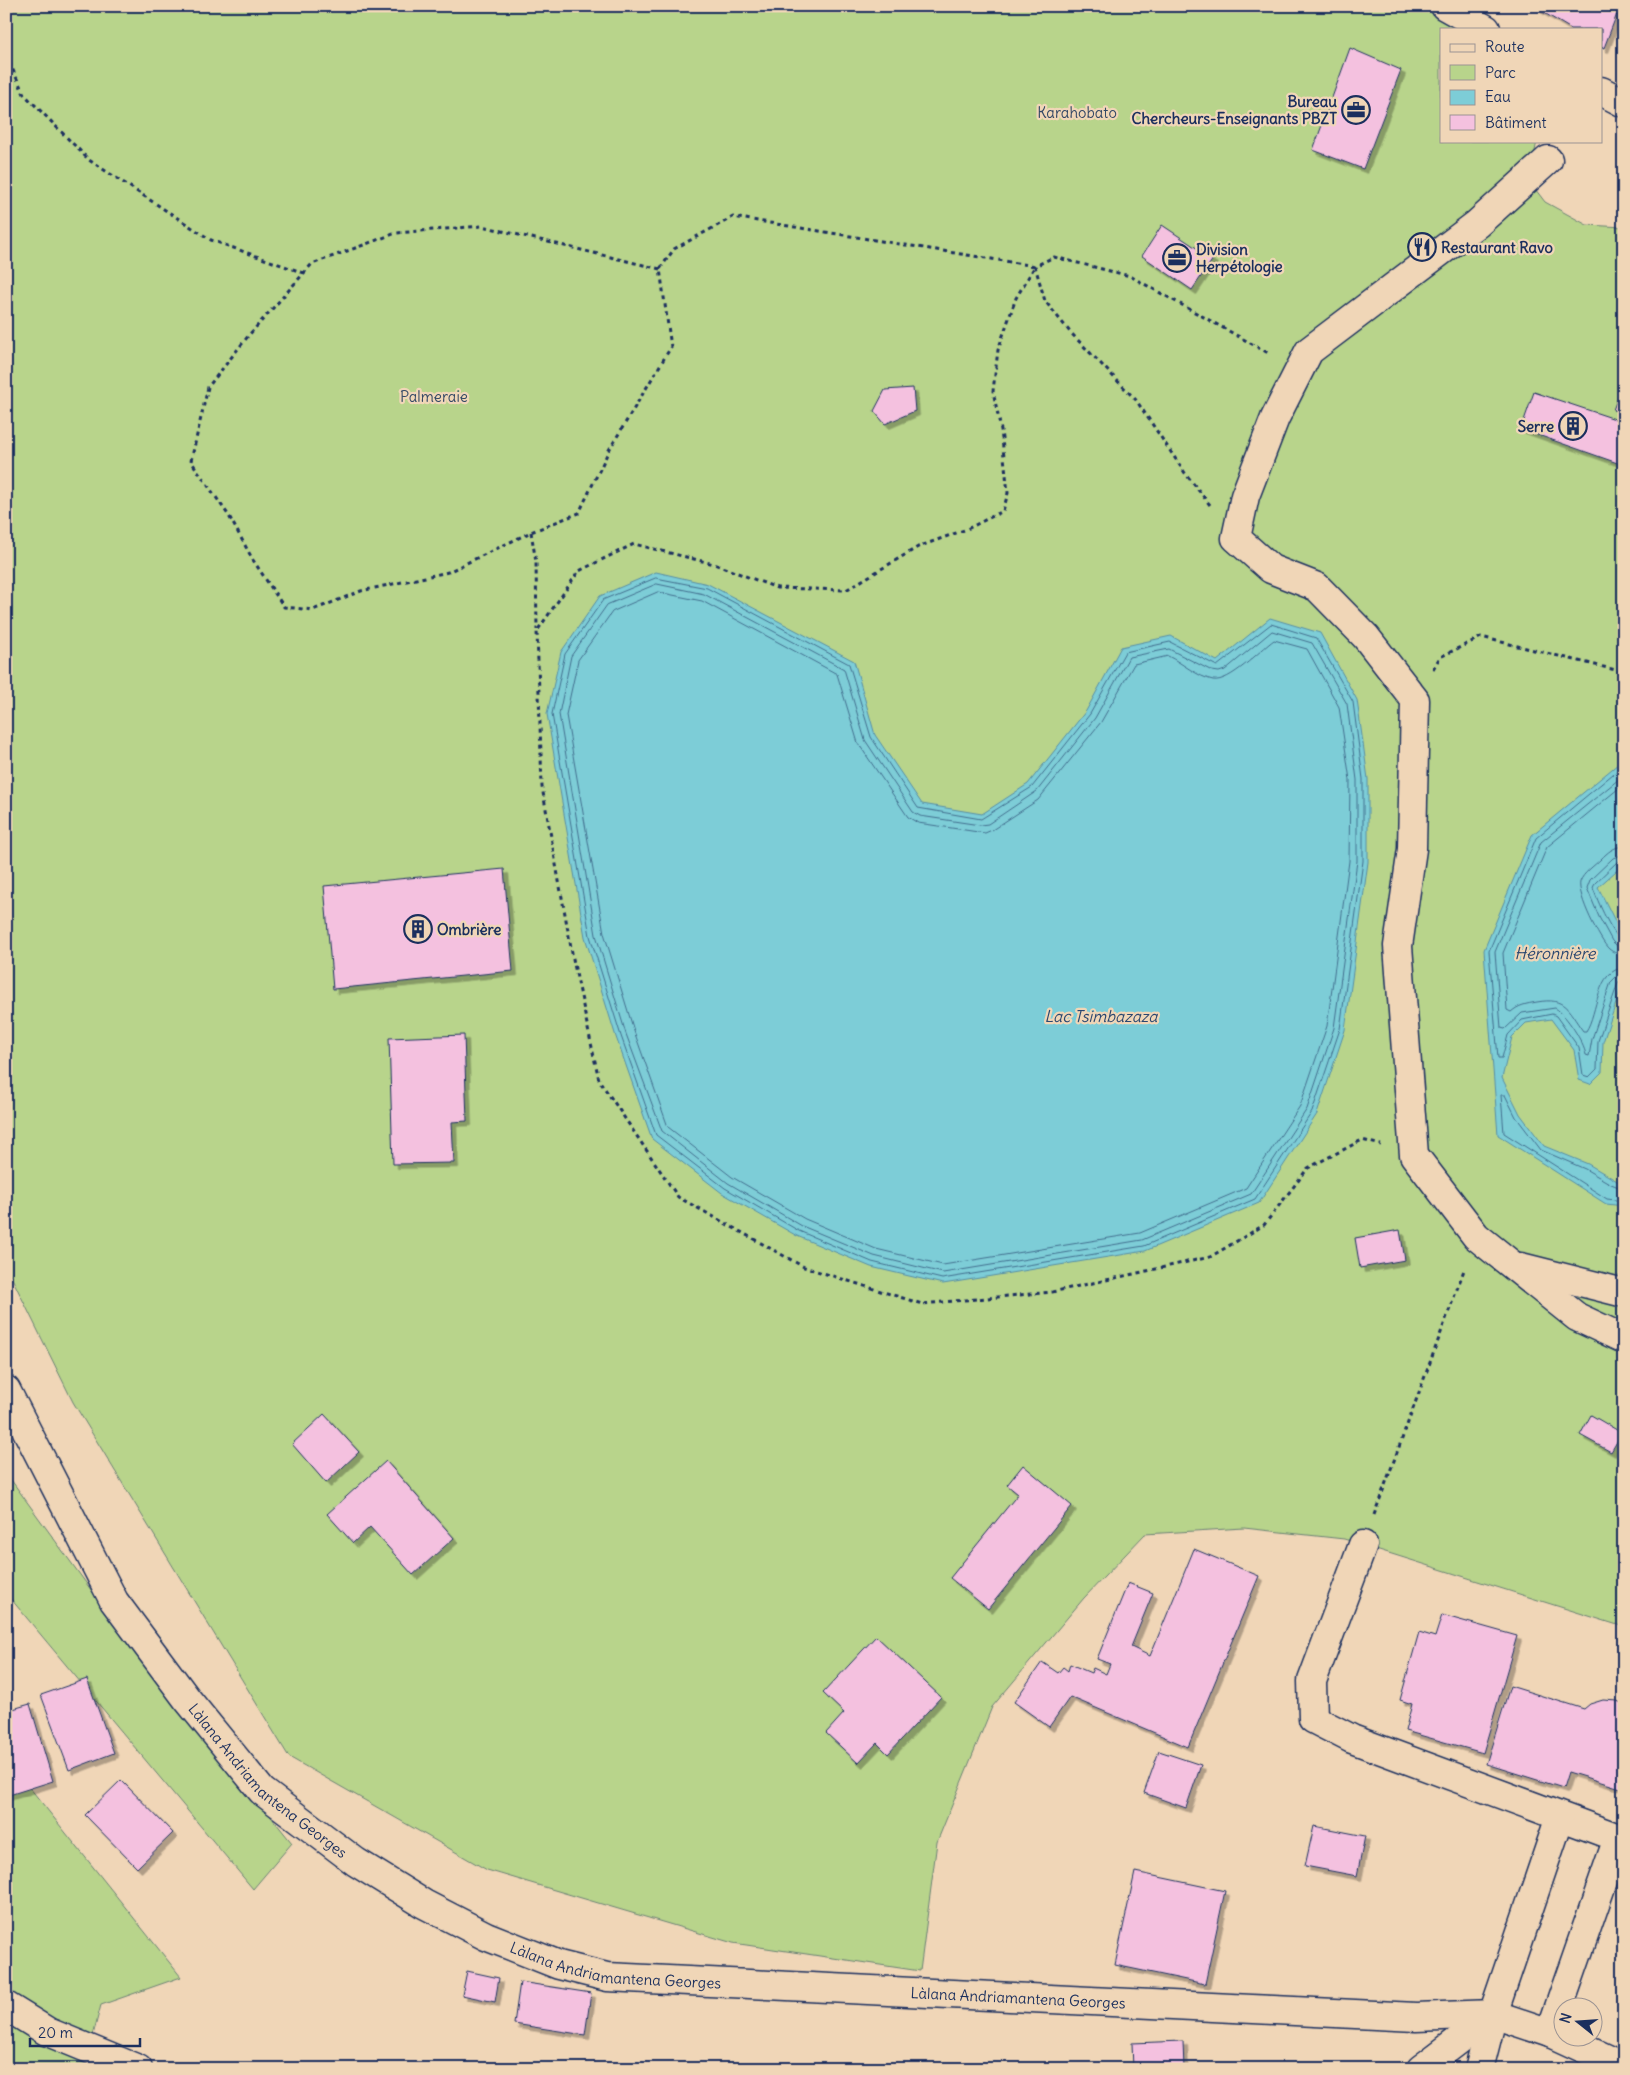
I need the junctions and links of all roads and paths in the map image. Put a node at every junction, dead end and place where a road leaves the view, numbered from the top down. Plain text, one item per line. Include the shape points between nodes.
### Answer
1 (1445, 6) edge
2 (1484, 28) edge
3 (6, 55) edge
4 (1602, 92) edge
5 (1624, 103) edge
6 (1548, 160) dead end
7 (1035, 266) junction
8 (660, 269) junction
9 (304, 273) junction
10 (1299, 370) junction
11 (531, 532) junction
12 (1236, 538) junction
13 (537, 631) junction
14 (1624, 672) edge
15 (1414, 700) junction
16 (1414, 1155) junction
17 (1510, 1264) junction
18 (1624, 1293) edge
19 (1452, 1307) dead end
20 (1624, 1339) edge
21 (6, 1390) edge
22 (1363, 1545) joint
23 (1560, 1817) junction
24 (1621, 1839) edge
25 (6, 2006) edge
26 (1492, 2014) junction
27 (1550, 2033) junction
28 (1624, 2067) edge
29 (138, 2069) edge
30 (1421, 2069) edge
31 (1479, 2069) edge

1 - 2 street
3 - 9 path via 24,94 89,160 211,240
4 - 5 street
6 - 10 street via 1477,224 1309,351
7 - 8 path via 733,217 674,249
7 - 10 path via 1054,257 1130,276
7 - 12 path via 1045,301 1070,332 1136,400 1185,473
7 - 13 path via 1016,298 998,350 993,391 1008,493 1003,511 967,529 918,547 846,590 777,588 714,564 634,544 580,571
8 - 9 path via 482,226 396,233 312,264
8 - 11 path via 671,347 609,450 579,513
9 - 11 path via 208,387 191,461 230,516 253,560 284,607 313,610 361,591 448,572
10 - 12 street via 1275,418 1244,496
11 - 13 path via 536,562
12 - 15 street via 1271,569 1317,587 1366,637
13 - 16 path via 542,787 599,1080 678,1197 804,1267 922,1304 1052,1292 1210,1257 1264,1225 1308,1168 1362,1140
14 - 15 path via 1481,636 1440,657
15 - 16 street via 1412,850 1398,946
16 - 17 street via 1476,1236
17 - 18 street
17 - 20 street via 1577,1317
19 - 22 path
21 - 26 street, Làlana Andriamantena Georges via 114,1601 187,1699 262,1791 356,1862 424,1904 486,1936 559,1965 607,1977 1416,2017
22 - 23 street via 1312,1681 1313,1720 1352,1739
23 - 24 street
23 - 26 street
24 - 27 street
25 - 29 street via 48,2032
26 - 27 street
26 - 30 street
26 - 31 street
27 - 28 street

